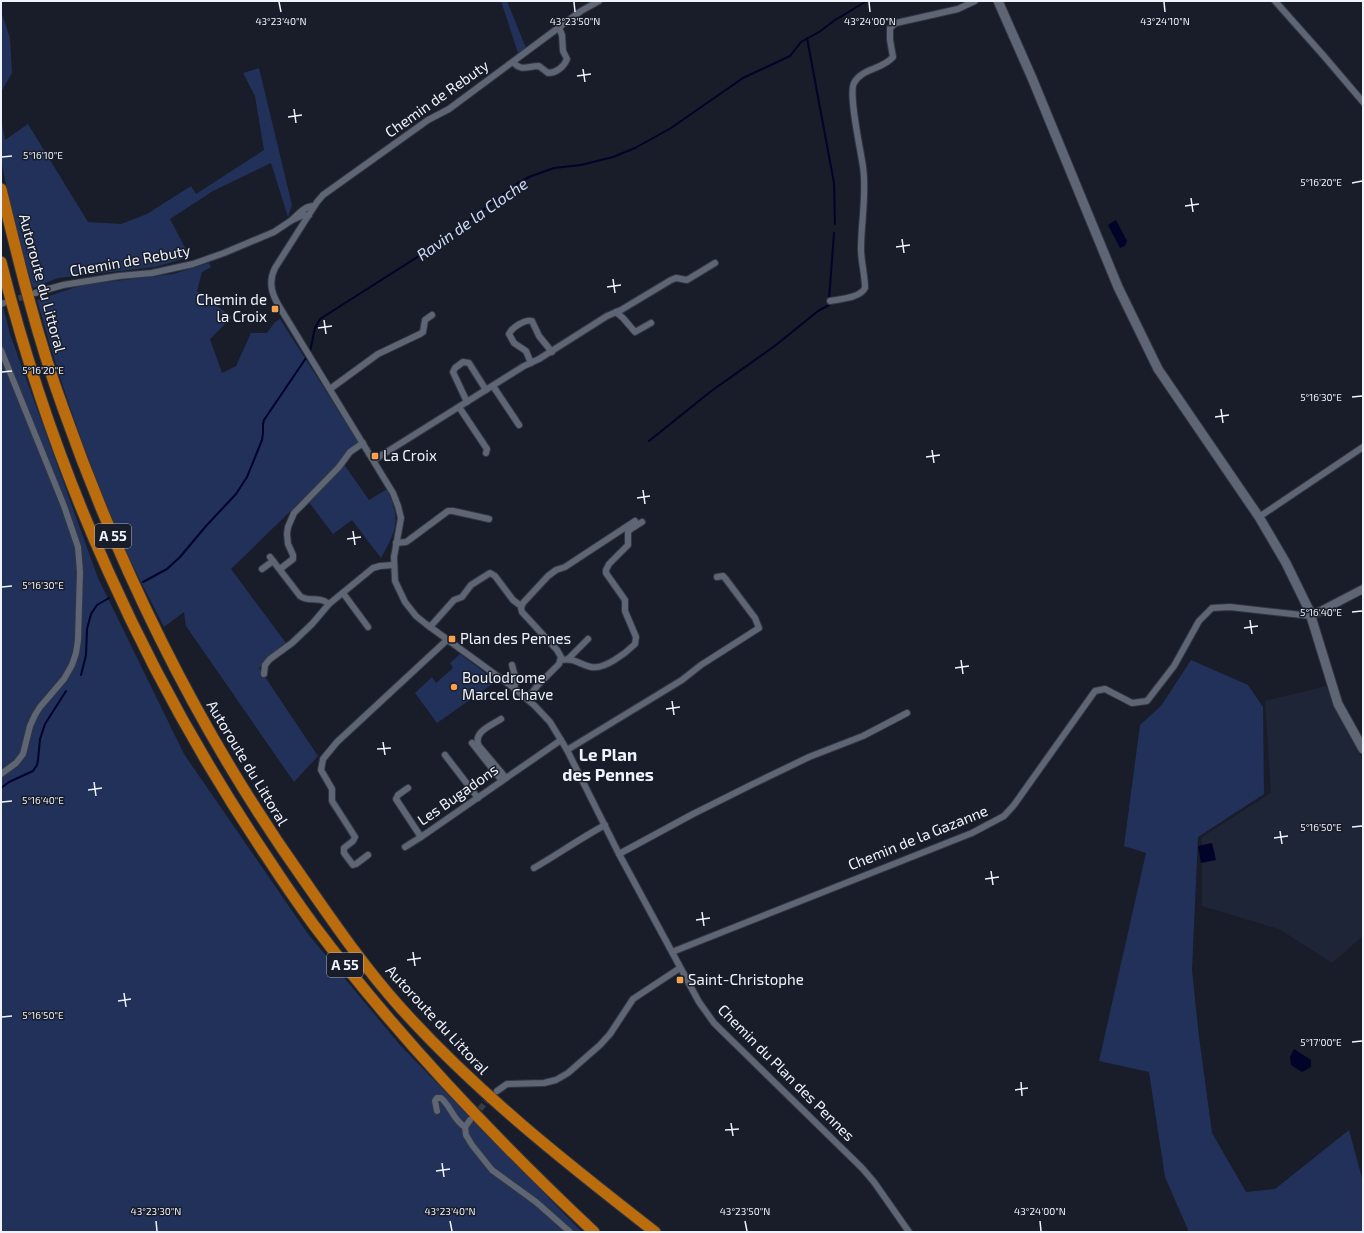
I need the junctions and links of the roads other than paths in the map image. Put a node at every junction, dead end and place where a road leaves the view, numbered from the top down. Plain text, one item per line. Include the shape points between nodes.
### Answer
1 (599, 1) edge
2 (975, 1) edge
3 (998, 1) edge
4 (1274, 1) edge
5 (558, 28) junction
6 (513, 62) junction
7 (1363, 102) edge
8 (1, 189) edge
9 (314, 206) junction
10 (309, 215) junction
11 (292, 220) junction
12 (1, 262) edge
13 (715, 263) dead end
14 (35, 293) tunnel mouth
15 (830, 301) dead end
16 (616, 312) junction
17 (432, 315) dead end
18 (651, 323) dead end
19 (1, 350) edge
20 (552, 352) junction
21 (531, 363) junction
22 (493, 386) junction
23 (330, 388) junction
24 (486, 390) junction
25 (467, 402) junction
26 (459, 407) junction
27 (519, 424) dead end
28 (363, 443) junction
29 (1363, 447) edge
30 (486, 453) dead end
31 (374, 460) junction
32 (1259, 517) junction
33 (489, 519) dead end
34 (635, 521) dead end
35 (642, 522) dead end
36 (396, 543) junction
37 (393, 565) junction
38 (262, 569) dead end
39 (280, 569) junction
40 (717, 577) dead end
41 (1363, 589) edge
42 (343, 593) junction
43 (329, 604) junction
44 (521, 606) junction
45 (1311, 616) junction
46 (368, 627) dead end
47 (430, 627) junction
48 (588, 639) dead end
49 (447, 640) junction
50 (568, 659) junction
51 (561, 660) junction
52 (512, 665) dead end
53 (264, 674) dead end
54 (514, 688) junction
55 (527, 699) junction
56 (907, 713) dead end
57 (501, 719) dead end
58 (561, 740) junction
59 (472, 743) dead end
60 (1363, 749) edge
61 (567, 750) junction
62 (446, 755) dead end
63 (1, 774) edge
64 (504, 780) junction
65 (408, 788) dead end
66 (478, 798) junction
67 (605, 825) junction
68 (421, 838) junction
69 (405, 847) dead end
70 (619, 854) junction
71 (368, 856) dead end
72 (534, 868) dead end
73 (672, 952) junction
74 (680, 968) junction
75 (496, 1091) tunnel mouth
76 (437, 1111) dead end
77 (470, 1120) tunnel mouth
78 (465, 1127) junction
79 (570, 1232) edge
80 (594, 1232) edge
81 (655, 1232) edge
82 (909, 1232) edge

1 - 5 street, Chemin de Rebuty
2 - 15 street via 958,9 896,23 890,28 893,57 888,63 858,76 853,84 853,104 864,177 861,248 865,288 851,297
3 - 32 main road via 1118,287 1158,369
4 - 7 street
5 - 6 street, Chemin de Rebuty
5 - 6 street via 567,59 559,70 548,73 539,66 521,68
6 - 9 street, Chemin de Rebuty via 428,120 323,196
8 - 81 highway, Autoroute du Littoral / A 55 via 27,294 62,407 103,514 129,574 184,686 252,803 330,918 398,1004 426,1034 510,1115
9 - 10 street, Chemin du Plan des Pennes
9 - 11 street, Chemin de Rebuty via 303,210
10 - 11 street, Chemin de Rebuty
10 - 23 street, Chemin du Plan des Pennes via 275,268 271,287 276,301
11 - 14 street, Chemin de Rebuty via 274,232 194,264 152,273 63,285
12 - 80 highway, A 55 via 45,414 87,522 113,582 168,694 199,750 239,815 312,922 358,981 411,1045 494,1135
13 - 16 street via 690,279 671,280
16 - 18 street via 635,332
16 - 20 street
17 - 23 street via 425,320 423,332 378,354
19 - 63 street via 64,506 78,547 80,572 78,640 72,665 35,715 23,754
20 - 21 street
20 - 21 street via 532,322 526,321 509,334 514,343 526,351
21 - 22 street
22 - 24 street
22 - 27 street
23 - 28 street, Chemin du Plan des Pennes
24 - 25 street
24 - 25 street via 469,363 463,362 453,372
25 - 26 street
26 - 30 street via 487,449
26 - 31 street
28 - 31 street, Chemin du Plan des Pennes
28 - 39 street via 350,452 340,467 298,509 287,534 293,559
29 - 32 street
31 - 36 street, Chemin du Plan des Pennes via 394,493 398,506 401,518
32 - 45 main road via 1286,563
33 - 36 street via 448,511 406,542
34 - 44 street via 566,567 556,570
35 - 50 street via 629,530 628,545 606,570 607,576 625,600 625,611 636,637 635,644 608,664 597,668
36 - 37 street, Chemin du Plan des Pennes
37 - 42 street via 373,568
37 - 47 street, Chemin du Plan des Pennes via 395,581 402,597 412,612
38 - 39 street via 272,559
39 - 43 street via 302,597 321,599
40 - 61 street via 725,578 759,628 682,680
41 - 45 street
42 - 43 street
42 - 46 street
43 - 53 street via 292,643 267,662
44 - 47 street via 513,600 495,576 488,573 471,585 462,597 454,600
44 - 51 street via 522,612 557,650
45 - 60 main road via 1338,704
45 - 73 street, Chemin de la Gazanne via 1230,607 1212,608 1199,621 1174,666 1146,701 1132,703 1105,689 1095,691 1004,816 972,833
47 - 49 street, Chemin du Plan des Pennes
48 - 50 street
49 - 54 street, Chemin du Plan des Pennes
49 - 71 street via 337,742 321,764 321,770 332,789 332,801 355,836 344,848 344,853 353,865
50 - 51 street
51 - 55 street
52 - 54 street via 516,680
54 - 55 street, Chemin du Plan des Pennes
55 - 58 street, Chemin du Plan des Pennes via 550,722
56 - 70 street via 863,736 808,757
57 - 64 street via 481,732 477,740
58 - 61 street, Chemin du Plan des Pennes
58 - 64 street, Les Bugadons
59 - 64 street
61 - 67 street, Chemin du Plan des Pennes
62 - 66 street
64 - 66 street, Les Bugadons
65 - 68 street, Les Bugadons via 396,799
66 - 68 street, Les Bugadons
67 - 70 street, Chemin du Plan des Pennes
67 - 72 street
68 - 69 street
70 - 73 street, Chemin du Plan des Pennes
73 - 74 street, Chemin du Plan des Pennes
74 - 75 street via 633,1000 610,1034 568,1073 544,1083 507,1084
74 - 82 street, Chemin du Plan des Pennes via 714,1023 862,1168
76 - 78 street via 435,1101 440,1098 457,1121
77 - 78 street
78 - 79 street via 472,1145 492,1170 536,1202

